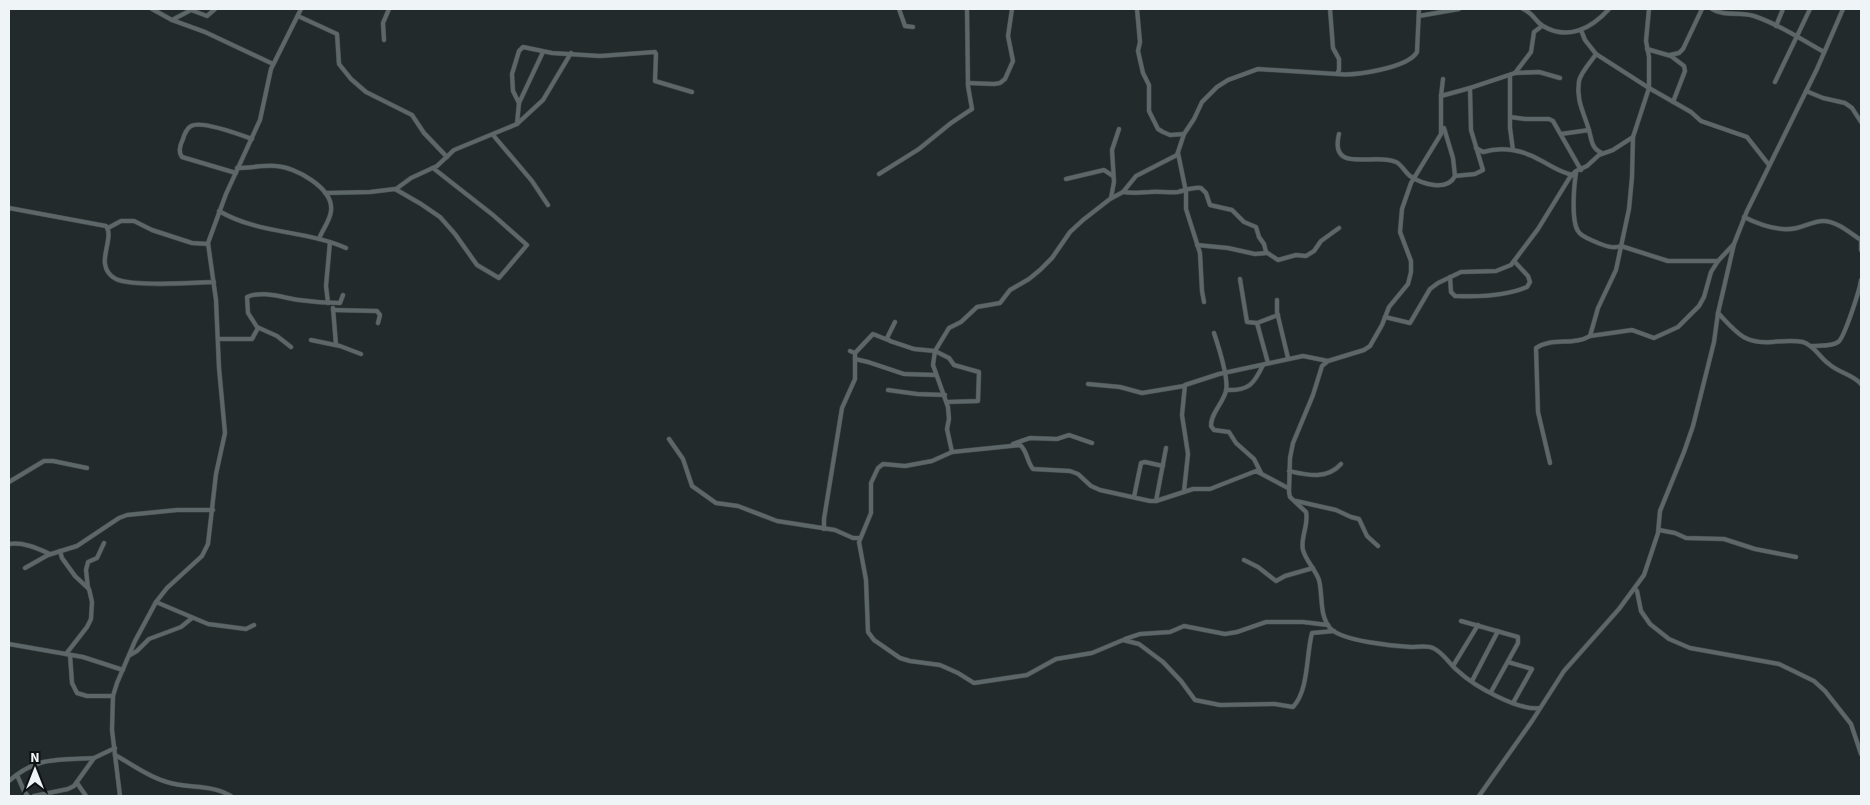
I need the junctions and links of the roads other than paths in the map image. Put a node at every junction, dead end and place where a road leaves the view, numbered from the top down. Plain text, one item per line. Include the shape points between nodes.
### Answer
1 (152, 9) edge
2 (215, 9) edge
3 (301, 9) edge
4 (389, 9) edge
5 (899, 9) edge
6 (967, 9) edge
7 (1012, 9) edge
8 (1137, 9) edge
9 (1330, 9) edge
10 (1419, 9) edge
11 (1459, 9) edge
12 (1522, 9) edge
13 (1608, 9) edge
14 (1649, 9) edge
15 (1702, 9) edge
16 (1712, 9) edge
17 (1783, 9) edge
18 (1810, 9) edge
19 (1842, 9) edge
20 (298, 16) junction
21 (1419, 16) junction
22 (172, 20) junction
23 (1542, 26) junction
24 (1776, 26) junction
25 (913, 27) dead end
26 (1581, 30) junction
27 (1798, 37) junction
28 (384, 40) dead end
29 (1647, 49) junction
30 (543, 52) junction
31 (1824, 52) junction
32 (571, 53) junction
33 (1596, 54) junction
34 (1669, 55) junction
35 (273, 64) junction
36 (1515, 73) junction
37 (1337, 74) junction
38 (1510, 76) junction
39 (1560, 78) dead end
40 (1443, 79) dead end
41 (1775, 82) dead end
42 (968, 83) junction
43 (1470, 88) junction
44 (1649, 88) junction
45 (1806, 91) junction
46 (692, 92) dead end
47 (1441, 96) junction
48 (1673, 102) junction
49 (519, 103) junction
50 (1510, 117) junction
51 (1861, 122) edge
52 (518, 124) junction
53 (1442, 125) junction
54 (1119, 129) dead end
55 (1589, 130) junction
56 (1184, 134) junction
57 (1338, 134) dead end
58 (1561, 134) junction
59 (493, 135) junction
60 (1633, 136) junction
61 (252, 139) junction
62 (1476, 148) junction
63 (1513, 150) junction
64 (1178, 153) junction
65 (1602, 154) junction
66 (447, 157) junction
67 (1769, 166) junction
68 (433, 168) junction
69 (237, 171) junction
70 (1576, 172) junction
71 (879, 174) dead end
72 (1113, 176) junction
73 (1455, 176) junction
74 (1414, 178) junction
75 (1066, 179) dead end
76 (396, 189) junction
77 (1186, 191) junction
78 (1123, 192) junction
79 (325, 193) junction
80 (1111, 198) junction
81 (548, 205) dead end
82 (9, 208) edge
83 (219, 211) junction
84 (1744, 217) junction
85 (108, 228) junction
86 (1339, 228) dead end
87 (318, 239) junction
88 (1861, 240) edge
89 (330, 242) junction
90 (208, 244) junction
91 (1734, 244) junction
92 (1197, 245) junction
93 (1621, 246) junction
94 (346, 248) dead end
95 (1861, 250) edge
96 (1267, 253) junction
97 (1718, 261) junction
98 (1514, 262) junction
99 (1450, 276) junction
100 (1240, 279) dead end
101 (1861, 280) edge
102 (214, 282) junction
103 (343, 295) dead end
104 (1277, 300) dead end
105 (1204, 302) dead end
106 (328, 303) junction
107 (333, 303) junction
108 (333, 310) junction
109 (1718, 314) junction
110 (1278, 315) junction
111 (1386, 317) junction
112 (895, 322) dead end
113 (378, 323) dead end
114 (1257, 323) junction
115 (258, 328) junction
116 (1214, 332) dead end
117 (1590, 336) junction
118 (219, 339) junction
119 (311, 340) dead end
120 (888, 340) junction
121 (336, 345) junction
122 (1811, 346) junction
123 (291, 347) dead end
124 (934, 351) junction
125 (361, 354) dead end
126 (1288, 358) junction
127 (855, 359) junction
128 (1328, 361) junction
129 (1266, 364) junction
130 (1224, 373) junction
131 (936, 375) junction
132 (1088, 384) dead end
133 (1861, 384) edge
134 (1184, 386) junction
135 (888, 390) dead end
136 (1226, 390) junction
137 (944, 395) junction
138 (947, 402) junction
139 (668, 439) dead end
140 (1092, 443) dead end
141 (1011, 445) junction
142 (1166, 448) dead end
143 (952, 452) junction
144 (1550, 463) dead end
145 (1341, 464) dead end
146 (1163, 466) junction
147 (88, 468) dead end
148 (1289, 471) junction
149 (1261, 473) junction
150 (9, 482) edge
151 (1288, 488) junction
152 (1184, 491) junction
153 (1134, 497) junction
154 (1294, 500) junction
155 (1156, 501) junction
156 (213, 510) junction
157 (824, 529) junction
158 (1658, 530) junction
159 (860, 538) junction
160 (104, 543) dead end
161 (9, 544) edge
162 (1378, 546) dead end
163 (60, 551) junction
164 (50, 554) junction
165 (1796, 558) dead end
166 (1244, 560) dead end
167 (26, 568) dead end
168 (1313, 568) junction
169 (88, 589) junction
170 (1635, 589) junction
171 (156, 602) junction
172 (192, 618) junction
173 (1461, 621) dead end
174 (254, 625) dead end
175 (1328, 625) junction
176 (1478, 625) junction
177 (1334, 631) junction
178 (1498, 631) junction
179 (1123, 640) junction
180 (9, 644) edge
181 (68, 654) junction
182 (129, 655) junction
183 (1508, 662) junction
184 (1453, 666) junction
185 (122, 670) junction
186 (1472, 681) junction
187 (1491, 692) junction
188 (113, 696) junction
189 (1513, 703) junction
190 (1540, 708) junction
191 (115, 748) junction
192 (1861, 754) edge
193 (115, 755) junction
194 (94, 758) junction
195 (17, 774) junction
196 (9, 781) edge
197 (78, 783) junction
198 (28, 796) edge
199 (34, 796) edge
200 (86, 796) edge
201 (120, 796) edge
202 (231, 796) edge
203 (1479, 796) edge

1 - 22 street
2 - 22 street via 207,16 191,10
3 - 20 street
4 - 28 street via 383,23
5 - 25 street via 905,26
6 - 42 street
7 - 42 street via 1008,36 1013,61 1004,80 994,84
8 - 56 street via 1138,51 1149,85 1149,110 1162,132
9 - 37 street via 1333,48 1339,59
10 - 21 street
11 - 21 street
12 - 23 street via 1533,14
13 - 26 street via 1596,23
14 - 29 street
15 - 34 street via 1683,50
16 - 24 street via 1721,13 1752,15
17 - 24 street
18 - 27 street
19 - 31 street
20 - 35 street
20 - 66 street via 336,34 339,64 351,79 366,92 414,116 424,133
21 - 37 street via 1414,57 1368,73
22 - 35 street
23 - 26 street via 1568,33
23 - 36 street via 1534,32 1531,52
24 - 27 street
26 - 33 street
27 - 31 street
27 - 41 street
29 - 34 street
29 - 44 street
30 - 32 street
30 - 49 street
30 - 49 street via 525,47 519,51 512,83
31 - 45 street
32 - 46 street via 600,56 655,52 656,81
32 - 52 street via 543,100
33 - 44 street
33 - 55 street via 1581,77 1579,89 1580,108
34 - 48 street via 1685,68
35 - 61 street via 260,120
36 - 38 street
36 - 39 street via 1541,72
37 - 56 street via 1266,69 1238,75 1208,95
38 - 43 street
38 - 50 street
40 - 47 street
42 - 71 street via 972,109
43 - 47 street
43 - 62 street via 1471,130
44 - 48 street
44 - 60 street
45 - 51 street via 1845,102
45 - 67 street
47 - 53 street
48 - 67 street via 1701,121 1747,137
49 - 52 street
50 - 58 street via 1553,120
50 - 63 street
52 - 59 street
53 - 73 street via 1450,144
53 - 74 street via 1442,134
54 - 72 street via 1112,150
55 - 58 street
55 - 65 street via 1592,145
56 - 64 street
57 - 74 street via 1336,149 1343,156 1395,162
58 - 70 street
59 - 66 street via 454,150
59 - 81 street
60 - 65 street
60 - 93 street via 1630,197
61 - 69 street
61 - 69 street via 196,125 184,135 179,152 182,157
62 - 63 street via 1483,152
62 - 73 street via 1483,171
63 - 70 street via 1540,159 1559,171
64 - 77 street
64 - 78 street via 1136,176
65 - 70 street
66 - 68 street
67 - 84 street
68 - 76 street
68 - 76 street via 527,245 499,278 474,261 440,217
69 - 79 street via 281,166 303,174
69 - 83 street
70 - 93 street via 1573,198 1578,232 1608,247
70 - 98 street
72 - 75 street via 1104,170
72 - 80 street
73 - 74 street via 1443,185
74 - 111 street via 1404,198 1400,226 1411,272 1408,284 1389,306
76 - 79 street
77 - 78 street
77 - 92 street via 1186,209
77 - 96 street via 1202,188 1210,205 1232,210 1244,222 1253,225
78 - 80 street
79 - 87 street via 331,212
80 - 124 street via 1074,228 1052,258 1034,275 1010,290 1000,303 978,306 951,327
82 - 85 street
83 - 87 street via 245,224
83 - 90 street
84 - 88 street via 1777,228 1794,229 1829,222
84 - 91 street
85 - 90 street via 121,221 134,221 192,243
85 - 102 street via 105,267 116,279 168,284
86 - 96 street via 1306,256 1280,260
87 - 89 street
88 - 95 street
89 - 94 street
89 - 106 street via 326,286
90 - 102 street
91 - 97 street
91 - 109 street
92 - 96 street
92 - 105 street
93 - 97 street via 1668,262
93 - 117 street via 1616,270 1598,308
97 - 117 street via 1709,275 1701,304 1678,328 1653,338 1632,330
98 - 99 street via 1502,270
98 - 99 street via 1528,276 1527,288 1505,293 1455,296 1450,292
99 - 111 street via 1432,287 1411,323
100 - 114 street via 1246,321
101 - 122 street via 1842,339 1836,344
102 - 118 street
103 - 107 street via 341,303
104 - 110 street
106 - 107 street
106 - 115 street via 269,295 249,296 246,300 248,313
107 - 108 street
108 - 113 street via 377,311 380,315
108 - 121 street
109 - 122 street via 1750,341 1793,341
109 - 158 street via 1693,426 1660,511
110 - 114 street
110 - 126 street
111 - 128 street via 1368,348
112 - 120 street
114 - 129 street
115 - 118 street via 252,339
115 - 123 street via 277,336
116 - 130 street
117 - 144 street via 1536,347 1538,412
118 - 156 street via 225,435 216,474
119 - 121 street
120 - 124 street
120 - 127 street via 873,334 853,352
121 - 125 street
122 - 133 street via 1828,364
124 - 131 street
124 - 138 street via 950,358 953,365 979,373 978,401
126 - 128 street via 1307,356
126 - 129 street
127 - 131 street via 904,374
127 - 157 street via 855,379 842,408
128 - 148 street via 1320,369 1294,439
129 - 130 street
129 - 136 street via 1249,386
130 - 134 street
130 - 136 street
131 - 137 street
132 - 134 street via 1142,393
134 - 152 street via 1182,415 1188,452
135 - 137 street
136 - 149 street via 1210,426 1214,430 1229,432 1254,459
137 - 138 street
138 - 143 street via 947,429
139 - 157 street via 682,457 692,486 716,503 738,506 777,521
140 - 141 street via 1069,435 1026,438
141 - 143 street
141 - 153 street via 1022,446 1034,469 1070,470 1095,489
142 - 146 street
143 - 159 street via 932,461 880,466 871,483 870,517
145 - 148 street via 1335,470 1318,476
146 - 153 street via 1141,463
146 - 155 street
147 - 150 street via 44,461
148 - 151 street
149 - 151 street
149 - 152 street via 1256,471 1210,489
151 - 154 street
152 - 155 street
153 - 155 street
154 - 162 street via 1359,519 1367,536
154 - 168 street via 1306,515 1303,548
156 - 163 street via 127,515 78,546
156 - 171 street via 207,549
157 - 159 street
158 - 165 street via 1686,538 1724,539
158 - 170 street via 1644,575
159 - 179 street via 868,632 874,640 902,659 940,666 974,683 1027,675 1056,659 1094,652
160 - 169 street via 97,558 88,562
161 - 164 street via 34,547
163 - 164 street
163 - 169 street via 75,576
164 - 167 street
166 - 168 street via 1276,581
168 - 175 street
169 - 181 street via 92,602 91,619
170 - 190 street via 1564,671
170 - 192 street via 1650,624 1669,639 1690,648 1779,664 1814,681 1852,724
171 - 172 street
171 - 182 street
172 - 174 street via 208,624 243,628
172 - 182 street via 181,627 149,639
173 - 176 street
175 - 177 street
175 - 179 street via 1266,622 1225,634 1184,626 1170,632 1140,634
176 - 178 street
176 - 184 street
177 - 179 street via 1312,633 1305,677 1293,707 1220,705 1195,700 1160,658 1139,644
177 - 184 street via 1396,646 1431,647
178 - 183 street via 1518,638
178 - 186 street
180 - 181 street
181 - 185 street
181 - 188 street via 72,683 77,693
182 - 185 street
183 - 187 street
183 - 189 street via 1532,669
184 - 186 street
185 - 188 street
186 - 187 street
187 - 189 street
188 - 191 street
189 - 190 street via 1530,709
190 - 203 street
191 - 193 street
191 - 194 street
193 - 201 street
193 - 202 street via 168,783 206,788
194 - 195 street via 42,761
194 - 197 street
195 - 196 street
195 - 198 street
197 - 199 street via 68,789
197 - 200 street

